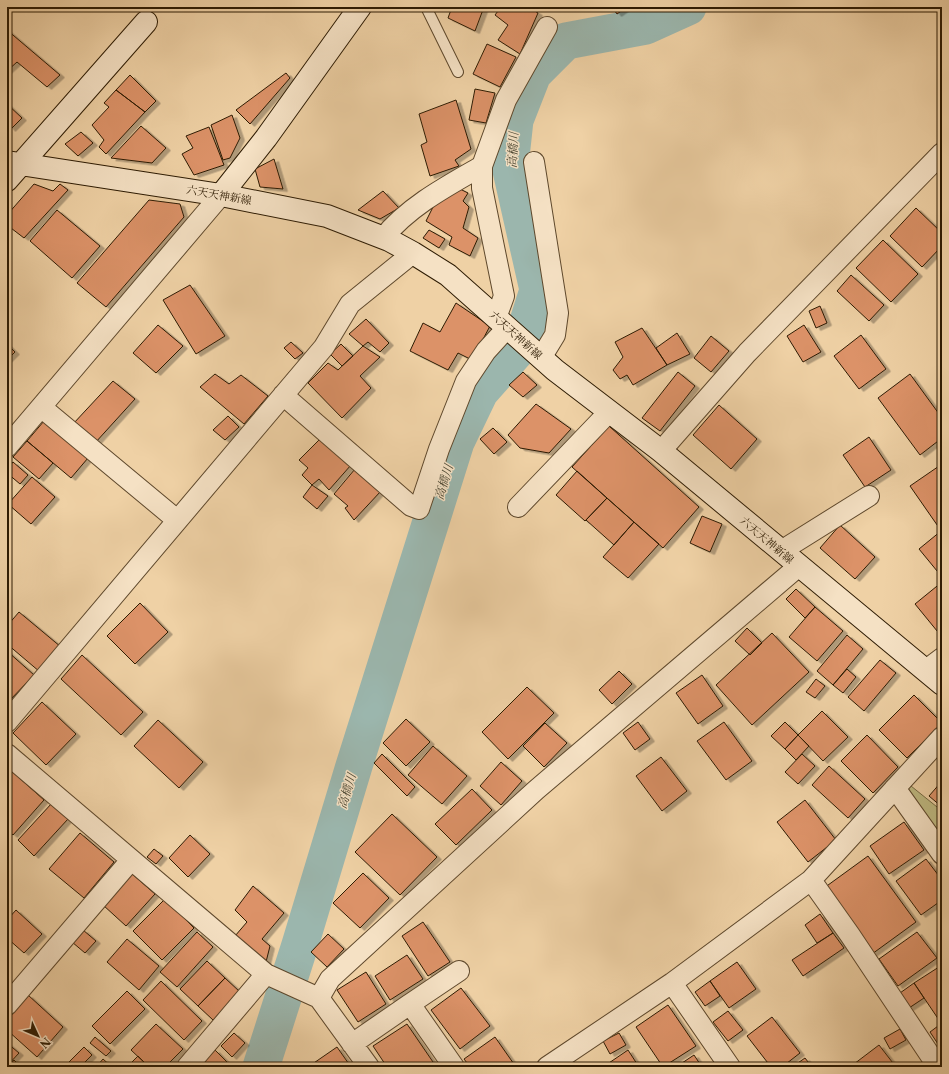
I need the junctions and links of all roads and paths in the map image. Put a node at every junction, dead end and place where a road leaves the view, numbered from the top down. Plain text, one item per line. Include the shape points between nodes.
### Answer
1 (360, 7) edge
2 (426, 7) edge
3 (146, 22) dead end
4 (547, 27) dead end
5 (458, 72) dead end
6 (942, 153) edge
7 (534, 162) dead end
8 (482, 166) junction
9 (12, 169) edge
10 (221, 195) junction
11 (383, 238) junction
12 (413, 254) junction
13 (501, 323) junction
14 (537, 355) junction
15 (283, 395) junction
16 (41, 407) junction
17 (609, 412) junction
18 (7, 447) edge
19 (661, 451) junction
20 (869, 496) dead end
21 (518, 506) dead end
22 (177, 520) junction
23 (781, 551) junction
24 (799, 566) junction
25 (934, 664) edge
26 (942, 684) edge
27 (7, 722) edge
28 (942, 737) edge
29 (7, 754) edge
30 (895, 788) junction
31 (942, 854) edge
32 (131, 860) junction
33 (812, 880) junction
34 (459, 971) dead end
35 (266, 974) junction
36 (672, 983) junction
37 (319, 998) junction
38 (410, 1004) junction
39 (7, 1005) edge
40 (352, 1044) junction
41 (187, 1067) edge
42 (369, 1067) edge
43 (454, 1067) edge
44 (547, 1067) edge
45 (730, 1067) edge
46 (938, 1067) edge

1 - 10 main road via 266,138
2 - 5 lane
3 - 9 main road
4 - 8 street via 506,100
6 - 19 street via 746,353
7 - 14 street via 558,313 555,335
8 - 11 street via 432,195 391,228
8 - 13 street via 482,188 504,296
9 - 10 main road, 六天天神新線
10 - 11 main road, 六天天神新線 via 327,216
10 - 16 street
11 - 12 main road, 六天天神新線
12 - 13 main road, 六天天神新線 via 448,275
12 - 15 street via 350,304 324,347
13 - 14 main road, 六天天神新線
13 - 15 street via 466,381 438,449 419,509 411,506
14 - 17 main road, 六天天神新線
15 - 22 street
16 - 18 street
16 - 22 street
17 - 19 main road, 六天天神新線
17 - 21 street
19 - 23 main road, 六天天神新線
20 - 23 street
22 - 27 street
23 - 24 main road, 六天天神新線
24 - 25 main road, 六天天神新線
24 - 37 street via 536,790 330,979
25 - 26 main road, 六天天神新線
28 - 30 street
29 - 32 street
30 - 31 street
30 - 33 street
32 - 35 street
32 - 39 street
33 - 36 street
33 - 46 street
34 - 38 street
35 - 37 street
35 - 41 street
36 - 44 street
36 - 45 street
37 - 40 street
38 - 40 street
38 - 43 street
40 - 42 street

